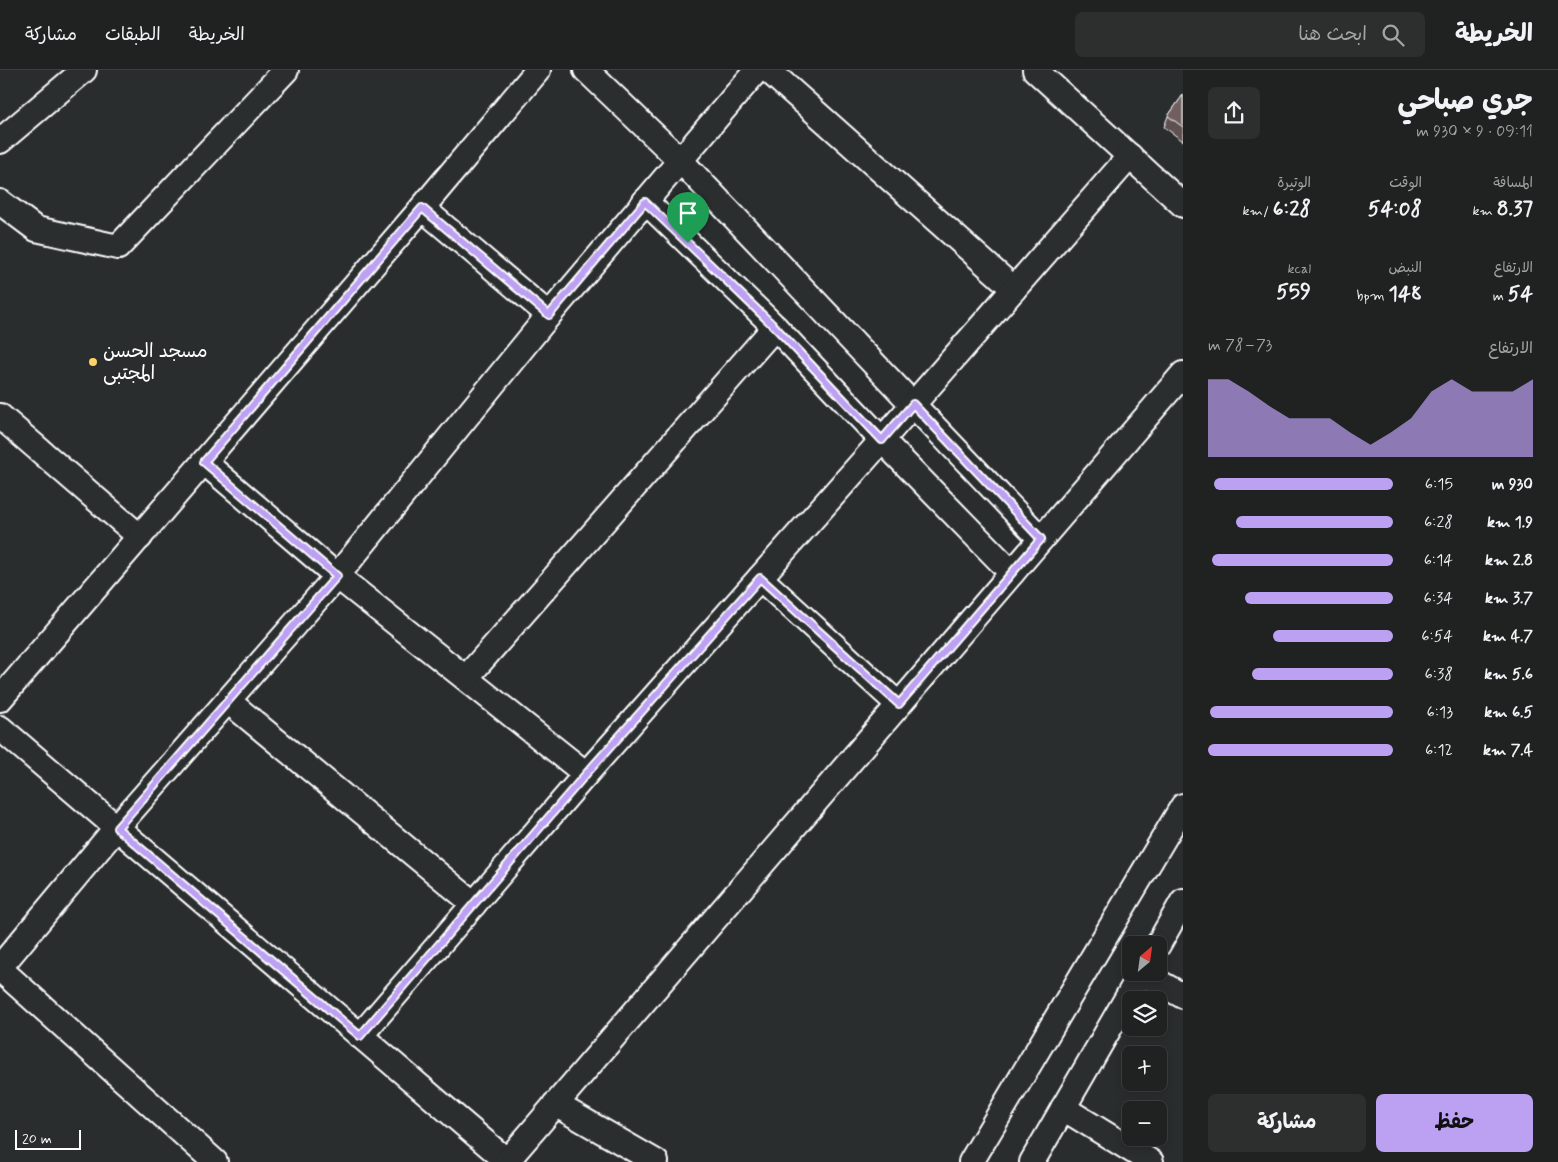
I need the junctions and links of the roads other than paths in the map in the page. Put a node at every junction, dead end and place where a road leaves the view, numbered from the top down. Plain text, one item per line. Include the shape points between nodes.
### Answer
1 (84, 70) edge
2 (286, 70) edge
3 (538, 70) edge
4 (586, 70) edge
5 (757, 70) edge
6 (768, 70) edge
7 (1035, 70) edge
8 (0, 141) edge
9 (1130, 156) junction
10 (680, 160) junction
11 (0, 202) edge
12 (645, 202) junction
13 (1183, 204) edge
14 (422, 208) junction
15 (1014, 289) junction
16 (549, 315) junction
17 (775, 327) junction
18 (1183, 374) edge
19 (913, 404) junction
20 (0, 416) edge
21 (882, 440) junction
22 (204, 462) junction
23 (140, 537) junction
24 (1041, 539) junction
25 (1012, 573) junction
26 (337, 576) junction
27 (760, 578) junction
28 (466, 678) junction
29 (5, 685) edge
30 (228, 701) junction
31 (899, 704) junction
32 (0, 728) edge
33 (586, 774) junction
34 (1183, 806) edge
35 (117, 828) junction
36 (1183, 902) edge
37 (474, 904) junction
38 (1163, 936) edge
39 (0, 968) edge
40 (1137, 981) edge
41 (1156, 981) edge
42 (1183, 996) edge
43 (360, 1036) junction
44 (555, 1104) junction
45 (1063, 1108) junction
46 (215, 1162) edge
47 (506, 1162) edge
48 (656, 1162) edge
49 (971, 1162) edge
50 (1032, 1162) edge
51 (1151, 1162) edge

1 - 8 street
2 - 11 street via 118,247 36,228
3 - 14 street
4 - 10 street
5 - 10 street
6 - 15 street
7 - 9 street
9 - 13 street
9 - 15 street
10 - 12 street
10 - 19 street
12 - 16 street
12 - 17 street
14 - 16 street
14 - 22 street
15 - 19 street
16 - 26 street
17 - 21 street
17 - 28 street
18 - 24 street
19 - 21 street
19 - 24 street
20 - 23 street
21 - 25 street
21 - 27 street
22 - 23 street
22 - 26 street
23 - 29 street
24 - 25 street
25 - 31 street
26 - 28 street
26 - 30 street
27 - 31 street
27 - 33 street
28 - 33 street
30 - 35 street
30 - 37 street
31 - 44 street
32 - 35 street
33 - 37 street
34 - 49 street
35 - 39 street
35 - 43 street
36 - 38 street
37 - 43 street
39 - 46 street
40 - 45 street
41 - 42 street
43 - 47 street
44 - 47 street
44 - 48 street
45 - 50 street
45 - 51 street

